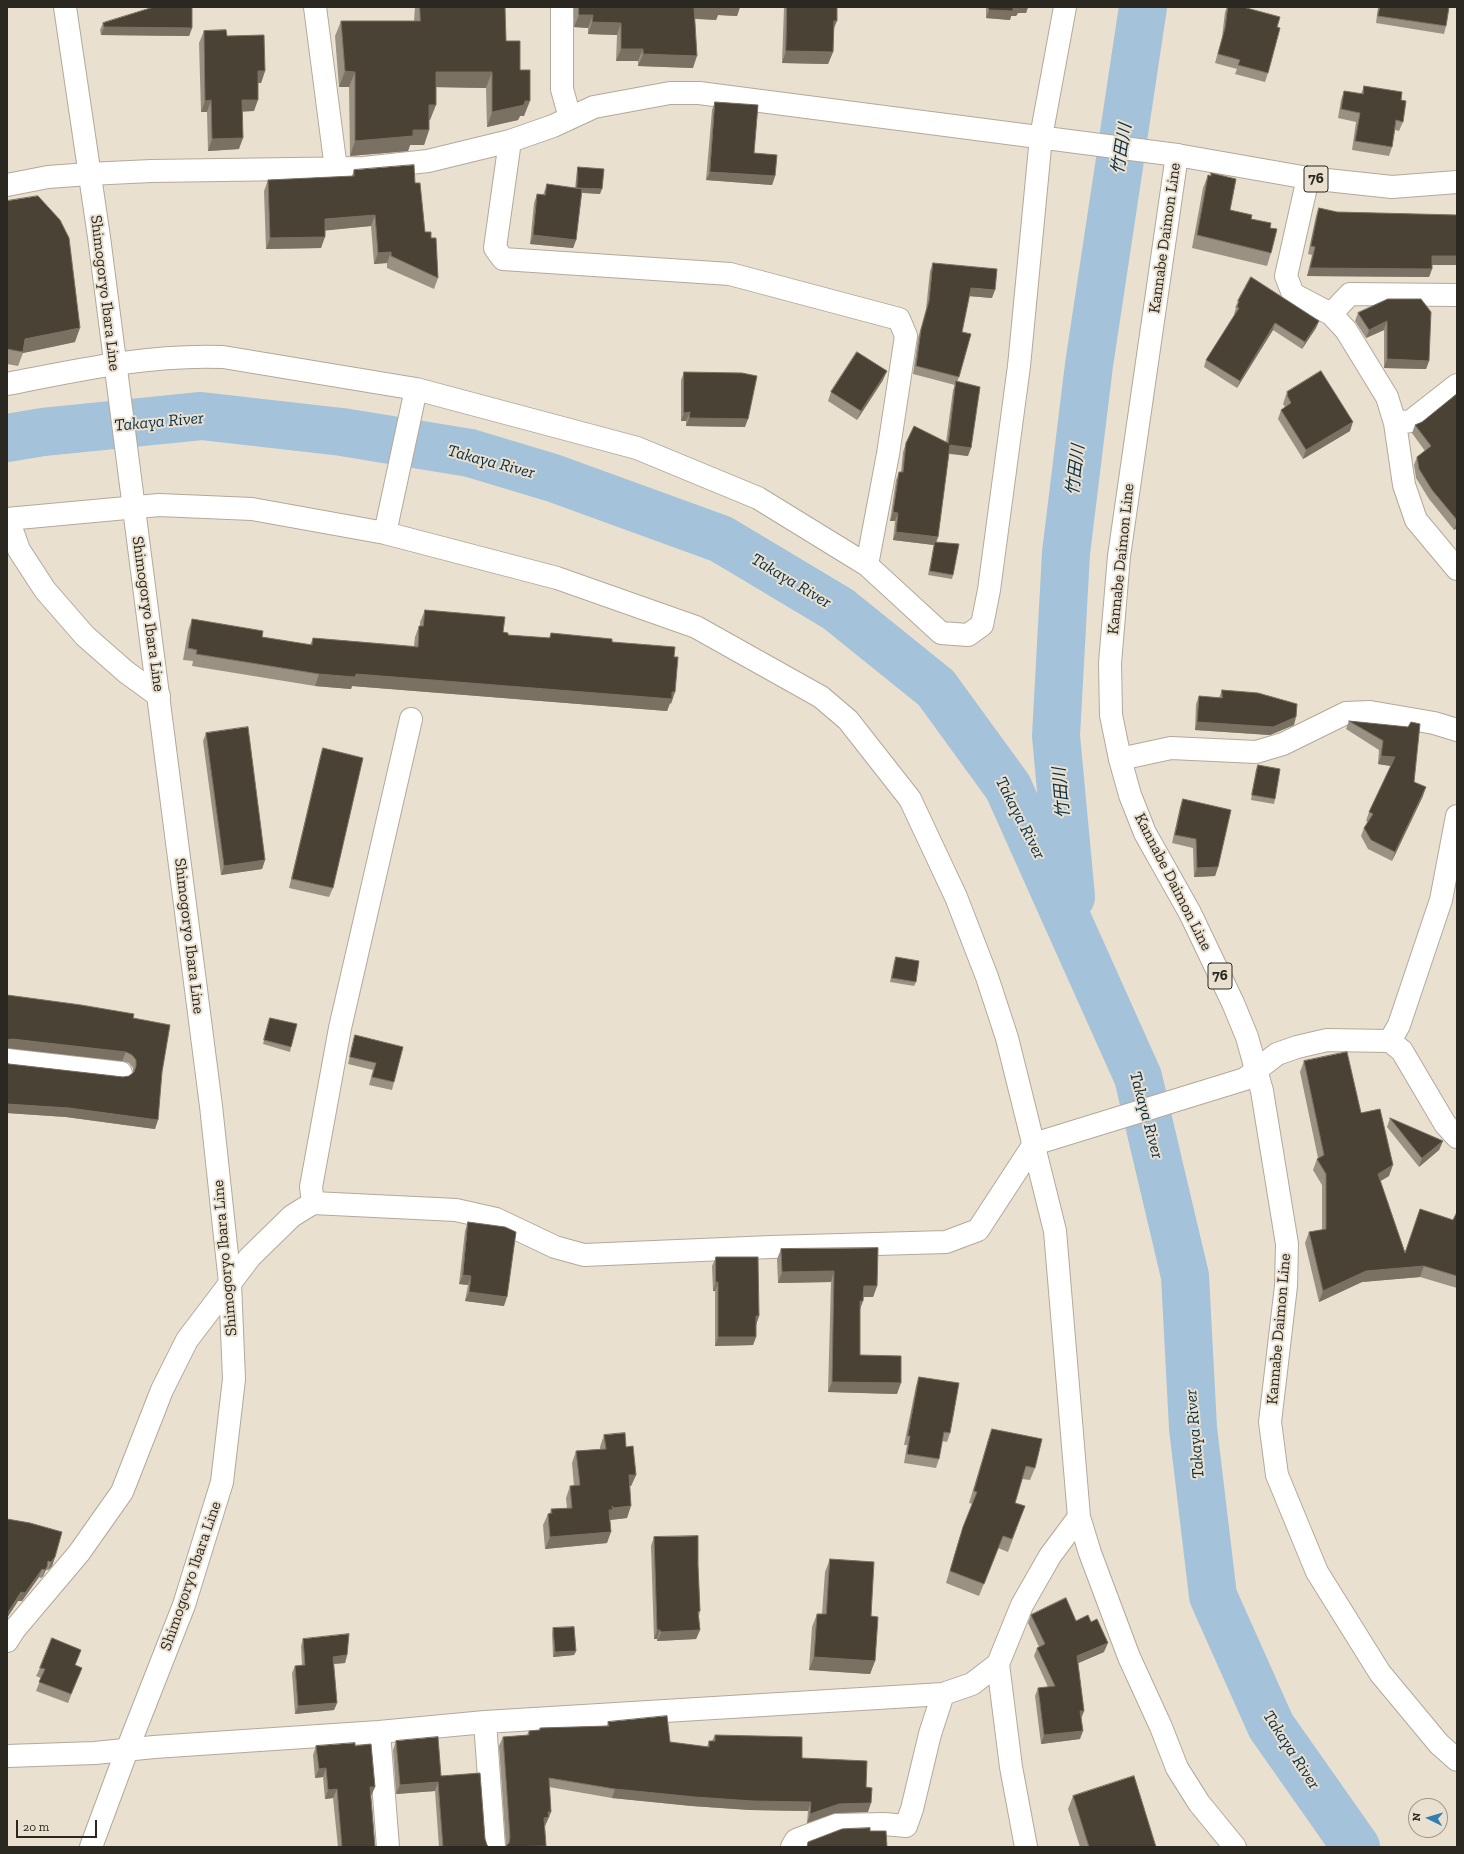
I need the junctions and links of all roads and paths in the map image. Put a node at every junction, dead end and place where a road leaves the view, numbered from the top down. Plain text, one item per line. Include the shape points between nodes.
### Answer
1 (65, 7) edge
2 (315, 7) edge
3 (562, 7) edge
4 (1065, 7) edge
5 (570, 118) junction
6 (1046, 137) junction
7 (510, 141) junction
8 (1171, 154) junction
9 (336, 169) junction
10 (89, 174) junction
11 (1308, 178) junction
12 (1457, 182) edge
13 (7, 185) edge
14 (1457, 295) edge
15 (1331, 314) junction
16 (115, 369) junction
17 (7, 384) edge
18 (1457, 385) edge
19 (415, 394) junction
20 (1395, 423) junction
21 (133, 498) junction
22 (8, 519) edge
23 (387, 523) junction
24 (867, 565) junction
25 (1457, 569) edge
26 (159, 696) junction
27 (411, 719) dead end
28 (1457, 730) edge
29 (1120, 759) junction
30 (1457, 816) edge
31 (1449, 901) edge
32 (1390, 1041) junction
33 (7, 1060) edge
34 (121, 1073) dead end
35 (1251, 1074) junction
36 (1457, 1137) edge
37 (1038, 1143) junction
38 (312, 1203) junction
39 (230, 1283) junction
40 (1079, 1517) junction
41 (7, 1641) edge
42 (998, 1664) junction
43 (943, 1694) junction
44 (485, 1722) junction
45 (379, 1732) junction
46 (127, 1750) junction
47 (7, 1756) edge
48 (1457, 1760) edge
49 (92, 1847) edge
50 (388, 1847) edge
51 (494, 1847) edge
52 (792, 1847) edge
53 (1026, 1847) edge
54 (1235, 1847) edge

1 - 10 street, Shimogoryo Ibara Line
2 - 9 street
3 - 5 street via 562,89
4 - 6 street
5 - 6 street via 601,106 670,93 699,94
5 - 7 street
6 - 8 street
6 - 24 street via 1019,366 982,625 968,635 941,633
7 - 9 street via 428,161
7 - 24 street via 496,248 504,259 730,274 899,319 906,336
8 - 11 street, Kannabe Daimon Line / 76
8 - 29 street, Kannabe Daimon Line / 76 via 1119,556 1110,663 1111,715
9 - 10 street
10 - 13 street via 48,177
10 - 16 street, Shimogoryo Ibara Line
11 - 12 street, Kannabe Daimon Line / 76 via 1392,187
11 - 15 street via 1286,276 1293,294
14 - 15 street via 1350,294
15 - 20 street via 1346,330 1387,397
16 - 17 street
16 - 19 street via 195,356 223,357
16 - 21 street, Shimogoryo Ibara Line
18 - 20 street via 1411,421
19 - 23 street
19 - 24 street via 637,448 758,498
20 - 25 street via 1404,485 1416,520
21 - 22 street
21 - 23 street via 159,505 252,509
21 - 26 street, Shimogoryo Ibara Line
22 - 26 street via 19,550 44,590 85,636 126,672
23 - 37 street via 557,578 696,627 820,696 848,720 910,799 956,897 987,977
26 - 39 street, Shimogoryo Ibara Line via 211,1106
27 - 38 street via 329,1084 311,1187
28 - 29 street via 1434,723 1370,712 1346,713 1283,744 1256,752 1171,748
29 - 35 street, Kannabe Daimon Line / 76 via 1130,795 1145,833 1200,933 1247,1037
30 - 31 street
31 - 32 street via 1399,1025
32 - 35 street via 1327,1040 1297,1047 1277,1054
32 - 36 street via 1402,1051 1445,1124
33 - 34 street
35 - 37 street
35 - 48 street, Kannabe Daimon Line / 76 via 1287,1244 1286,1286 1270,1422 1277,1475 1317,1572 1380,1673 1439,1744
37 - 38 street via 978,1230 946,1242 584,1255 555,1247 496,1219 456,1210
37 - 40 street via 1055,1231
38 - 39 street via 292,1216 250,1257
39 - 41 street via 187,1340 162,1390 122,1492 79,1553
39 - 46 street, Shimogoryo Ibara Line via 234,1379 222,1482 184,1605
40 - 42 street via 1050,1556 1022,1605
40 - 54 street via 1129,1657 1177,1768 1199,1803
42 - 43 street via 972,1684
42 - 53 street via 1011,1767
43 - 44 street
43 - 52 street via 906,1826 836,1825 796,1840
44 - 45 street
44 - 51 street
45 - 46 street
45 - 50 street
46 - 47 street
46 - 49 street, Shimogoryo Ibara Line

